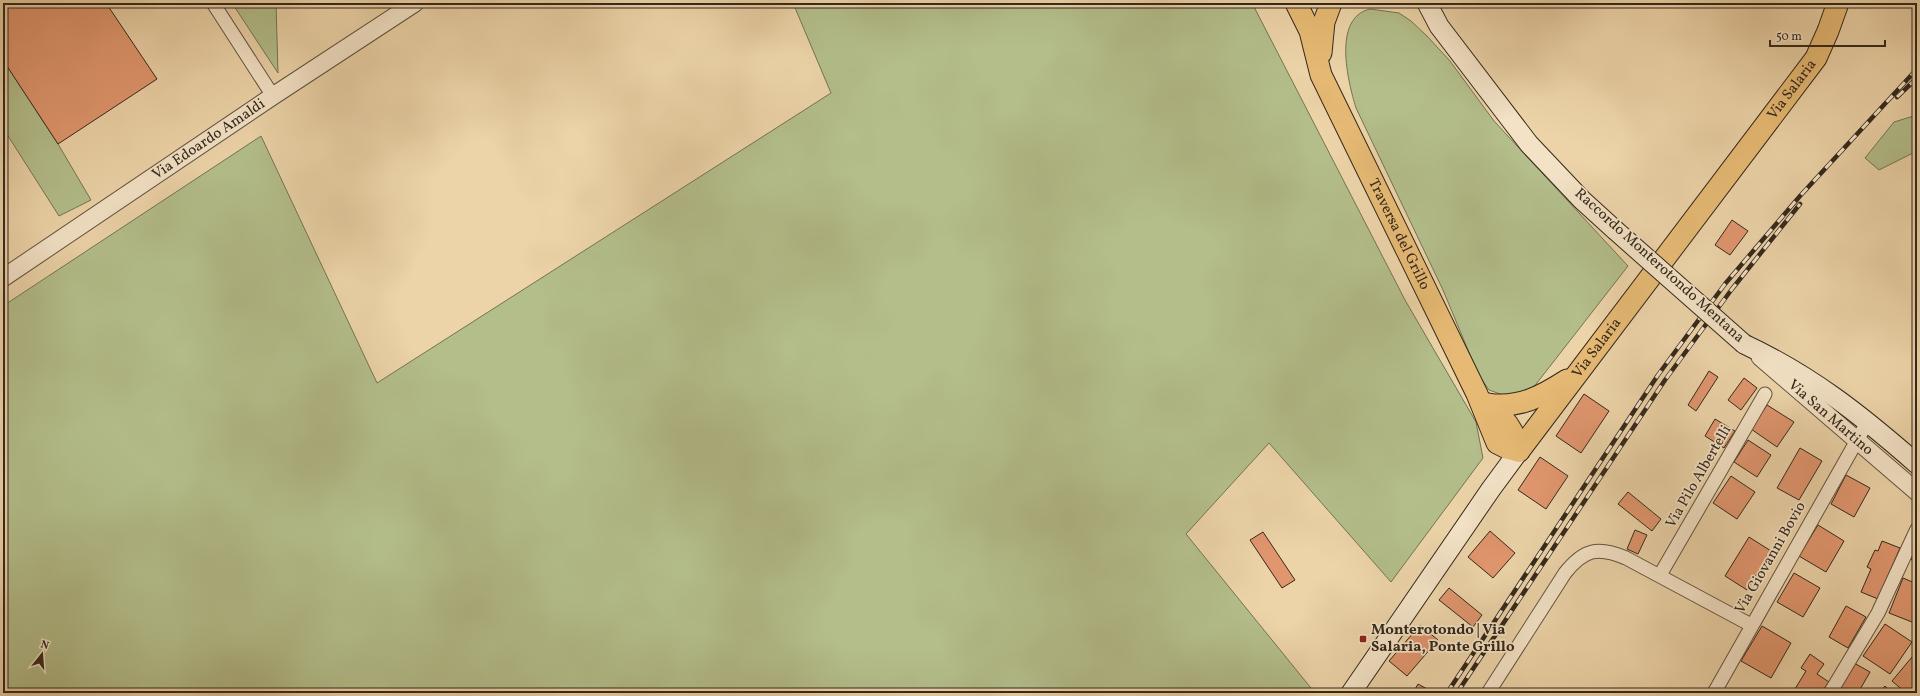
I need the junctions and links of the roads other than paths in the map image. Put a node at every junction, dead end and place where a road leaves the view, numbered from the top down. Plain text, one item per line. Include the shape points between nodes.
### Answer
1 (213, 3) edge
2 (415, 3) edge
3 (1296, 3) edge
4 (1331, 3) edge
5 (1412, 3) edge
6 (1428, 3) edge
7 (1838, 3) edge
8 (1439, 26) junction
9 (1321, 75) junction
10 (273, 96) junction
11 (3, 278) edge
12 (1744, 344) junction
13 (1576, 375) junction
14 (1765, 394) dead end
15 (1483, 399) junction
16 (1868, 422) junction
17 (1857, 440) junction
18 (1497, 443) junction
19 (1519, 451) junction
20 (1917, 464) edge
21 (1491, 489) junction
22 (1917, 492) edge
23 (1917, 530) edge
24 (1660, 575) junction
25 (1751, 625) junction
26 (1351, 693) edge
27 (1488, 693) edge
28 (1714, 693) edge
29 (1830, 693) edge

1 - 10 street
2 - 10 street, Via Edoardo Amaldi
3 - 9 main road, Traversa del Grillo via 1310,32
4 - 9 main road, Traversa del Grillo via 1322,33
5 - 8 main road, Raccordo Monterotondo Mentana
6 - 8 main road, Raccordo Monterotondo Mentana
7 - 13 main road, Via Salaria via 1816,58
8 - 12 main road, Raccordo Monterotondo Mentana, bridge via 1529,144 1582,200
9 - 15 main road, Traversa del Grillo
10 - 11 street, Via Edoardo Amaldi
12 - 16 main road, Raccordo Monterotondo Mentana via 1802,374
12 - 17 street, Via San Martino
13 - 15 main road via 1526,402 1509,405
13 - 19 main road, Via Salaria
14 - 24 street, Via Pilo Albertelli
15 - 18 main road, Traversa del Grillo
15 - 19 main road via 1510,426
16 - 17 street, Via Giovanni Bovio
16 - 20 main road, Raccordo Monterotondo Mentana
17 - 22 street, Via San Martino
17 - 25 street, Via Giovanni Bovio
18 - 19 main road
18 - 21 main road
19 - 21 main road, Via Salaria
21 - 26 main road, Via Salaria
23 - 29 street via 1878,613
24 - 25 street
24 - 27 street via 1610,552 1593,551 1581,556 1565,573
25 - 28 street, Via Giovanni Bovio

